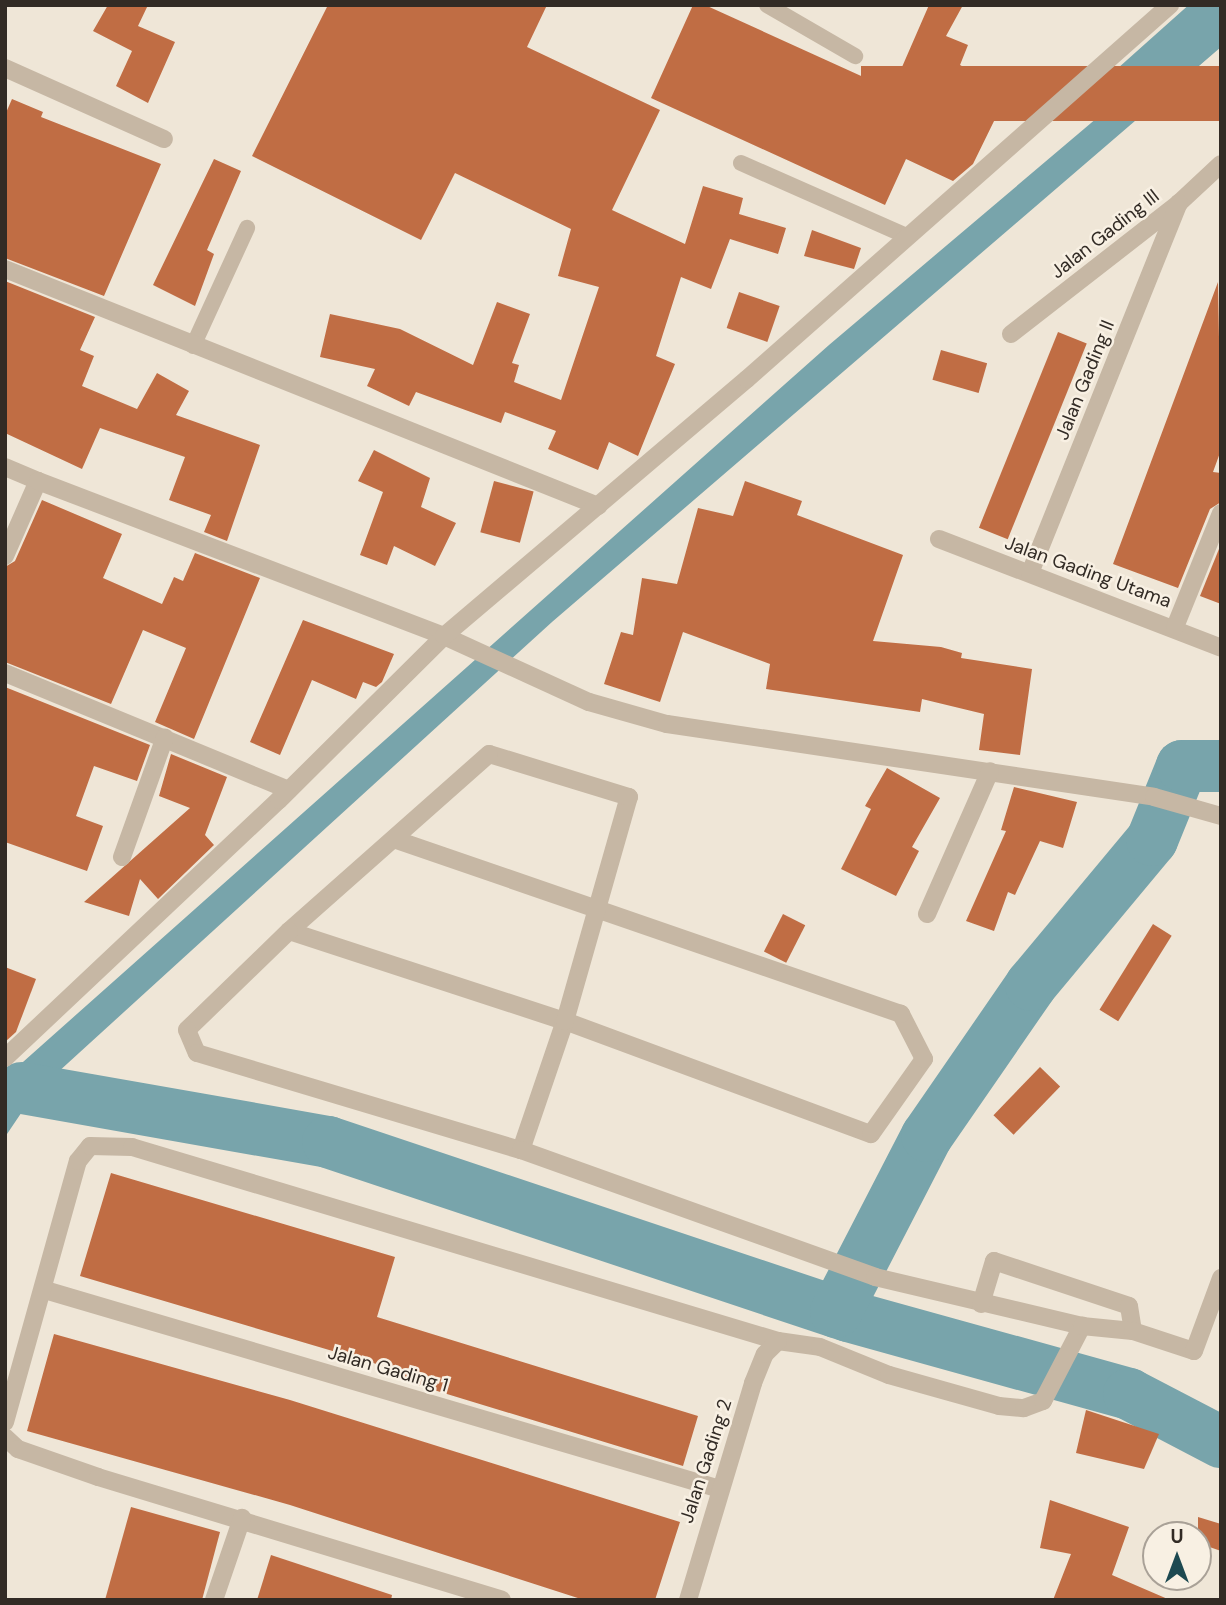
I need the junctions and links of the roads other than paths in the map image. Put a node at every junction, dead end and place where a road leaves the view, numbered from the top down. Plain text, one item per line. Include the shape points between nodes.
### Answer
1 (767, 5) edge
2 (1170, 5) edge
3 (855, 56) dead end
4 (5, 68) edge
5 (164, 139) dead end
6 (741, 163) dead end
7 (1221, 164) edge
8 (1179, 203) junction
9 (247, 228) dead end
10 (904, 235) junction
11 (5, 269) edge
12 (1011, 334) dead end
13 (193, 346) junction
14 (5, 467) edge
15 (38, 481) junction
16 (598, 506) junction
17 (1221, 513) edge
18 (939, 539) dead end
19 (5, 556) edge
20 (1030, 573) junction
21 (1175, 627) junction
22 (443, 636) junction
23 (1221, 648) edge
24 (5, 673) edge
25 (164, 737) junction
26 (990, 771) junction
27 (289, 790) junction
28 (1221, 816) edge
29 (394, 839) junction
30 (122, 857) dead end
31 (598, 908) junction
32 (928, 914) dead end
33 (289, 931) junction
34 (565, 1021) junction
35 (5, 1058) edge
36 (521, 1150) junction
37 (1221, 1278) edge
38 (45, 1290) junction
39 (981, 1304) junction
40 (1082, 1326) junction
41 (1133, 1331) junction
42 (778, 1341) junction
43 (5, 1422) edge
44 (5, 1437) edge
45 (720, 1489) junction
46 (242, 1518) junction
47 (214, 1600) edge
48 (502, 1600) edge
49 (688, 1600) edge

1 - 3 lane
2 - 10 street
4 - 5 street
6 - 10 lane
7 - 8 street, Jalan Gading III
8 - 12 street, Jalan Gading III
8 - 20 street, Jalan Gading II
9 - 13 lane
10 - 16 street
11 - 13 street
13 - 16 street
14 - 15 street
15 - 19 street
15 - 22 street
16 - 22 street
17 - 21 street
18 - 20 street, Jalan Gading Utama
20 - 21 street, Jalan Gading Utama
21 - 23 street, Jalan Gading Utama
22 - 26 street via 589,702 667,724
22 - 27 street
24 - 25 street
25 - 27 street
25 - 30 street
26 - 28 street via 1154,797
26 - 32 street
27 - 35 street
29 - 31 street
29 - 31 street via 489,754 629,797
29 - 33 street
31 - 34 street
31 - 34 street via 901,1014 924,1059 871,1134
33 - 34 street
33 - 36 street via 187,1030 197,1053
34 - 36 street
36 - 39 street via 830,1262
37 - 41 street via 1194,1351
38 - 42 street via 78,1161 90,1146 107,1144 132,1147
38 - 43 street
38 - 45 street, Jalan Gading 1
39 - 40 street
39 - 41 street via 994,1261 1129,1306
40 - 41 street
40 - 42 street via 1043,1401 1024,1408 999,1406 889,1375 820,1347
42 - 45 street, Jalan Gading 2 via 753,1383
44 - 46 street via 18,1449 87,1474
45 - 49 street, Jalan Gading 2
46 - 47 street
46 - 48 street

